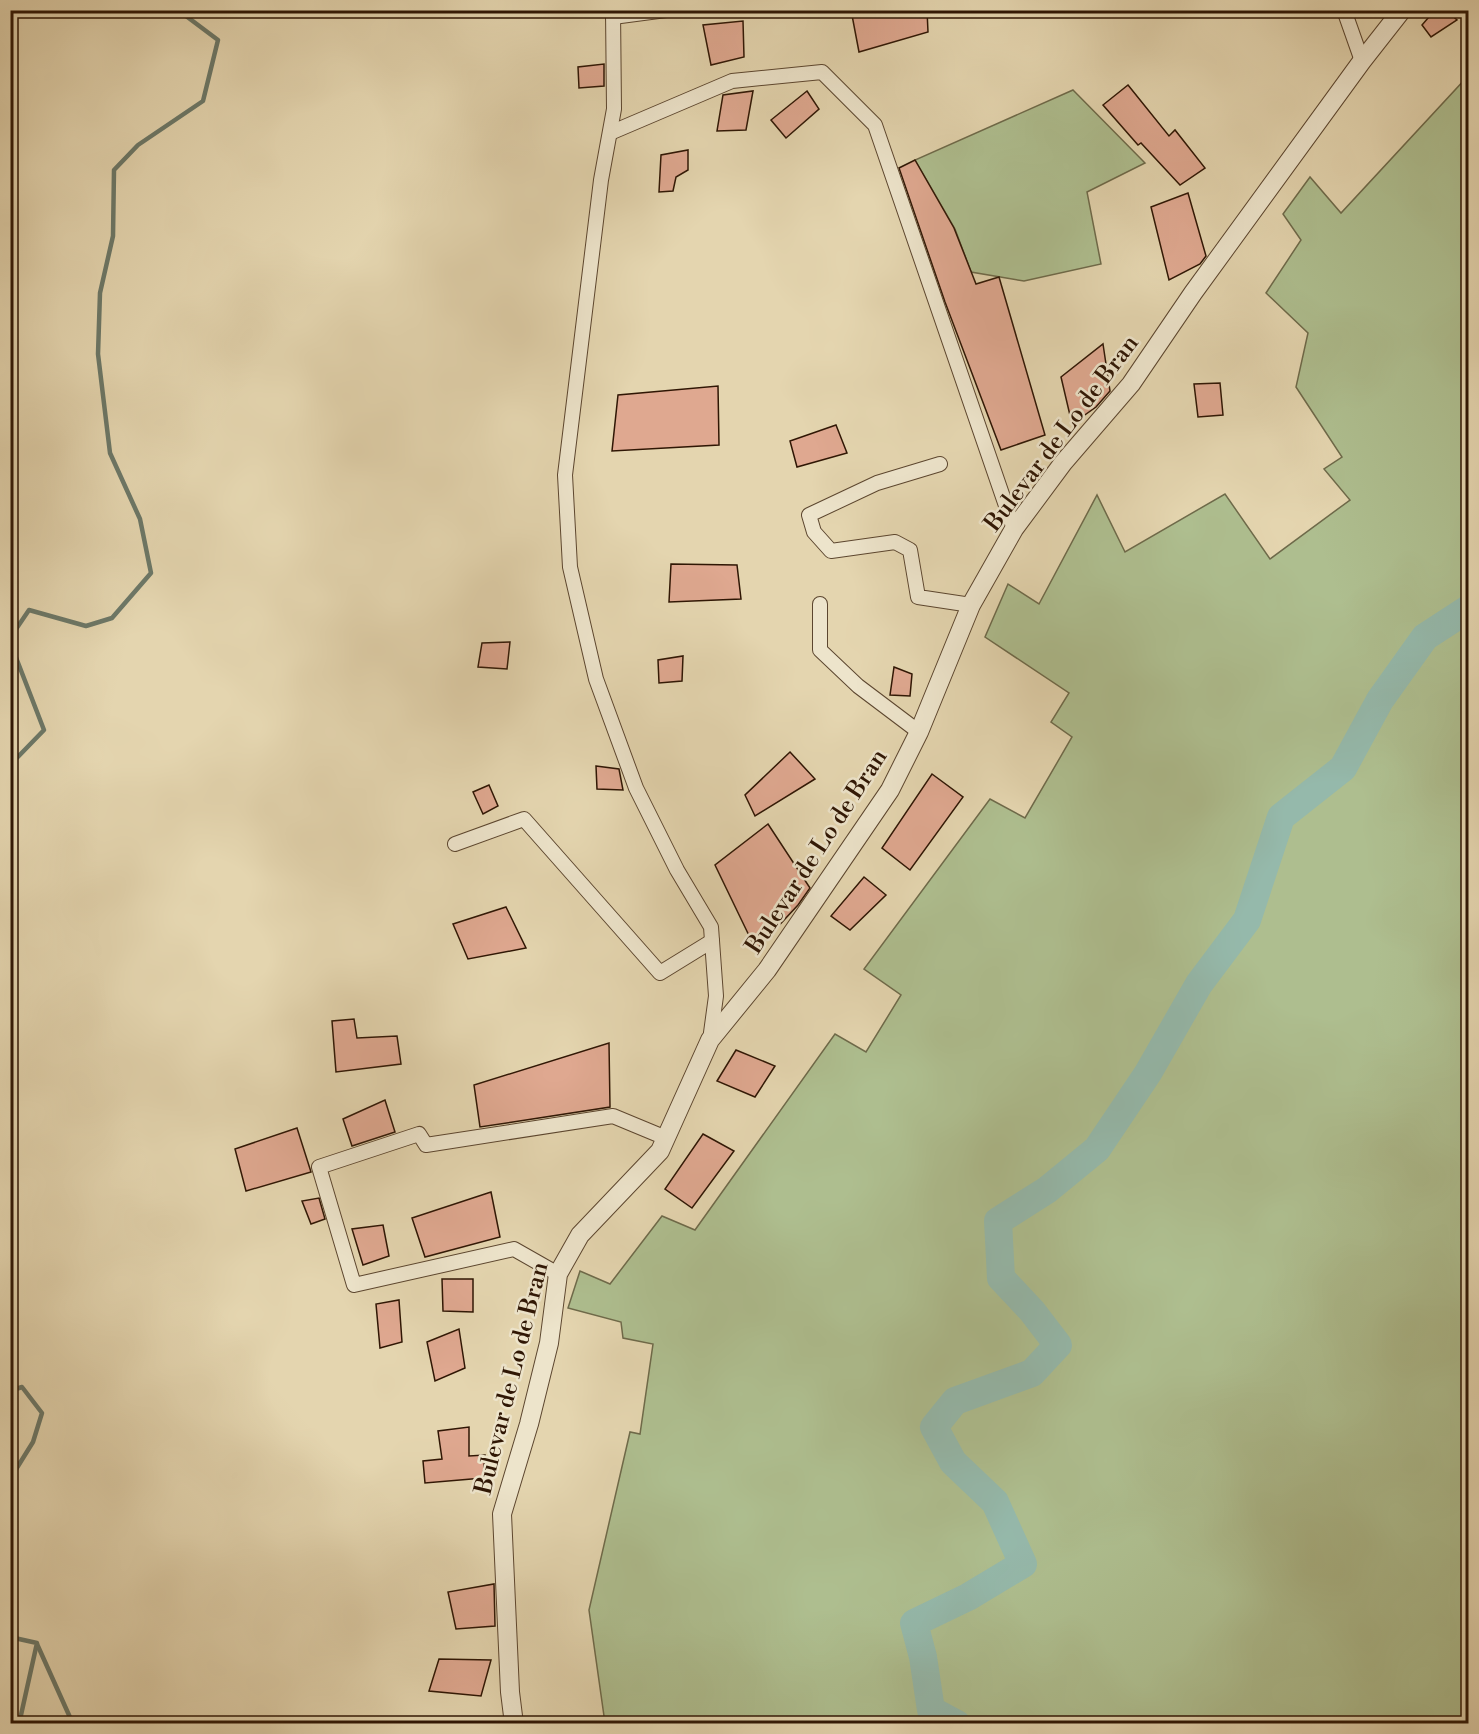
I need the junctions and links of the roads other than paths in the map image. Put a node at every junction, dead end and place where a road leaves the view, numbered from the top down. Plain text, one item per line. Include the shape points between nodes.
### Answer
1 (666, 10) edge
2 (1344, 10) edge
3 (1402, 10) edge
4 (613, 14) edge
5 (1362, 62) junction
6 (609, 133) junction
7 (940, 464) dead end
8 (1014, 529) junction
9 (820, 604) dead end
10 (971, 605) junction
11 (919, 732) junction
12 (455, 844) dead end
13 (712, 941) junction
14 (710, 1040) junction
15 (666, 1138) junction
16 (558, 1274) junction
17 (514, 1724) edge

1 - 4 street
2 - 5 street
3 - 5 street, Bulevar de Lo de Bran
4 - 6 street via 614,109
5 - 8 street, Bulevar de Lo de Bran via 1193,292 1131,384 1063,463
6 - 8 street via 732,81 822,72 874,125
6 - 13 street via 565,476 570,567 596,679 636,788 711,927
7 - 10 street via 877,483 808,515 814,532 831,551 895,542 910,549 918,597
8 - 10 street, Bulevar de Lo de Bran
9 - 11 street via 820,650 858,686
10 - 11 street, Bulevar de Lo de Bran
11 - 14 street, Bulevar de Lo de Bran via 890,790 822,892 767,970
12 - 13 street via 524,819 660,973
13 - 14 street via 716,996
14 - 15 street, Bulevar de Lo de Bran
15 - 16 street, Bulevar de Lo de Bran via 660,1151 580,1235
15 - 16 street via 613,1116 426,1145 419,1134 319,1167 354,1285 514,1249
16 - 17 street, Bulevar de Lo de Bran via 549,1343 502,1514

